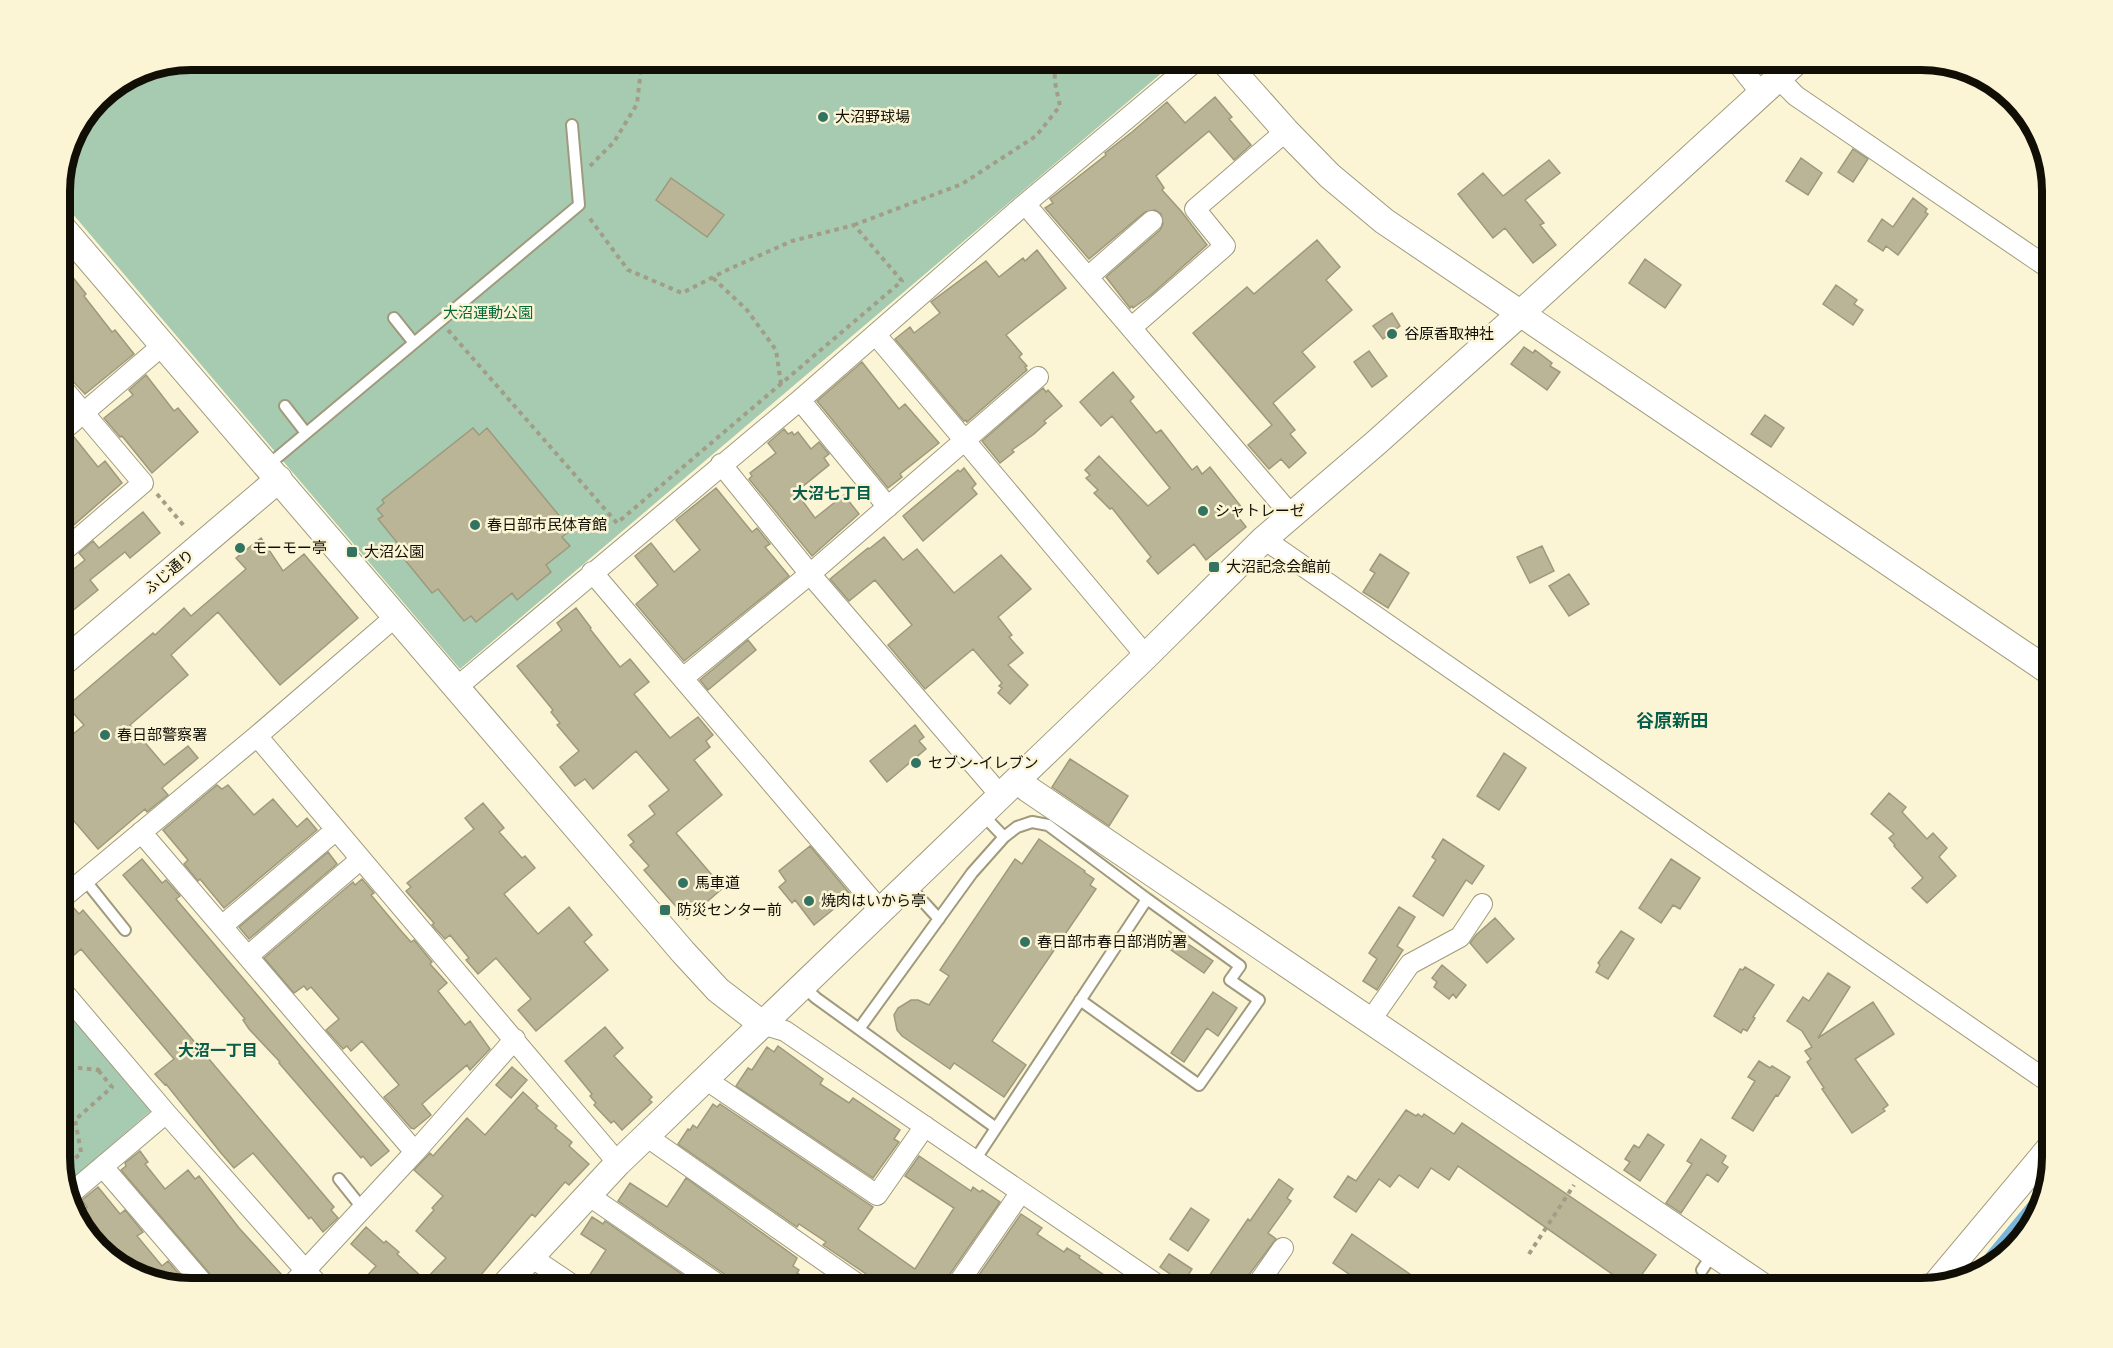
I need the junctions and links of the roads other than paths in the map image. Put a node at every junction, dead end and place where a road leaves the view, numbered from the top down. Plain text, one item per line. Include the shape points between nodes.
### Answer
1 (1185, 70) edge
2 (1232, 70) edge
3 (1749, 70) edge
4 (1787, 70) edge
5 (1770, 86) junction
6 (572, 125) dead end
7 (1286, 131) junction
8 (1025, 204) junction
9 (1152, 221) dead end
10 (71, 238) edge
11 (2042, 264) edge
12 (1088, 277) junction
13 (1522, 312) junction
14 (394, 318) dead end
15 (1131, 328) junction
16 (876, 335) junction
17 (414, 343) junction
18 (163, 345) junction
19 (1038, 377) dead end
20 (71, 398) edge
21 (800, 400) junction
22 (285, 406) dead end
23 (84, 413) junction
24 (71, 424) edge
25 (306, 433) junction
26 (965, 442) junction
27 (722, 465) junction
28 (273, 473) junction
29 (888, 507) junction
30 (1291, 515) junction
31 (1264, 539) junction
32 (71, 545) edge
33 (592, 572) junction
34 (810, 574) junction
35 (395, 617) junction
36 (71, 655) edge
37 (1146, 656) junction
38 (2042, 667) edge
39 (683, 678) junction
40 (456, 688) junction
41 (257, 736) junction
42 (1009, 788) junction
43 (982, 814) junction
44 (336, 830) junction
45 (141, 832) junction
46 (1004, 837) junction
47 (362, 859) junction
48 (85, 880) junction
49 (907, 884) junction
50 (71, 891) edge
51 (1147, 899) junction
52 (1482, 904) dead end
53 (880, 910) junction
54 (939, 919) junction
55 (222, 926) junction
56 (125, 930) dead end
57 (248, 956) junction
58 (802, 985) junction
59 (1080, 1000) junction
60 (71, 1001) edge
61 (1371, 1021) junction
62 (762, 1024) junction
63 (859, 1029) junction
64 (515, 1039) junction
65 (2042, 1076) edge
66 (705, 1079) junction
67 (166, 1113) junction
68 (925, 1126) junction
69 (996, 1128) junction
70 (646, 1136) junction
71 (415, 1152) junction
72 (2042, 1157) edge
73 (975, 1160) junction
74 (618, 1163) junction
75 (103, 1167) junction
76 (339, 1179) dead end
77 (76, 1190) edge
78 (1021, 1192) junction
79 (588, 1196) junction
80 (363, 1209) junction
81 (1283, 1248) dead end
82 (531, 1257) junction
83 (306, 1270) junction
84 (1944, 1275) edge
85 (198, 1278) edge
86 (298, 1278) edge
87 (313, 1278) edge
88 (511, 1278) edge
89 (562, 1278) edge
90 (708, 1278) edge
91 (848, 1278) edge
92 (962, 1278) edge
93 (1132, 1278) edge
94 (1262, 1278) edge
95 (1741, 1278) edge

1 - 8 street
2 - 7 street
3 - 5 street
4 - 5 street
5 - 11 street via 1796,96
5 - 13 street
6 - 17 lane via 579,205
7 - 13 street via 1330,176 1384,221
7 - 15 street via 1196,209 1226,246
8 - 12 street
8 - 16 street
9 - 12 street
10 - 18 street
12 - 15 street
13 - 30 street
13 - 38 street
14 - 17 lane
15 - 30 street
16 - 21 street
16 - 26 street
17 - 25 lane
18 - 23 street
18 - 28 street
19 - 26 street
20 - 23 street
21 - 27 street
21 - 29 street
22 - 25 lane
23 - 24 street
23 - 32 street via 143,483
25 - 28 lane
26 - 29 street
26 - 37 street
27 - 33 street
27 - 34 street
28 - 35 street
28 - 36 street, ふじ通り
29 - 34 street
30 - 31 street
31 - 37 street
31 - 65 street
33 - 39 street
33 - 40 street
34 - 39 street
34 - 42 street
35 - 40 street
35 - 41 street
37 - 42 street
39 - 53 street
40 - 62 street via 682,952 718,990
41 - 44 street
41 - 45 street
42 - 43 street
42 - 61 street via 1028,789
43 - 46 lane
43 - 49 street
44 - 47 street
44 - 55 street
45 - 48 street
45 - 55 street
46 - 51 lane via 1017,826 1032,822 1048,825
46 - 54 lane
47 - 57 street
47 - 64 street
48 - 50 street
48 - 56 lane
49 - 53 street
49 - 54 lane
51 - 59 lane
51 - 59 lane via 1240,966 1230,980 1259,1000 1199,1085
52 - 61 street via 1460,937 1410,964
53 - 58 street
54 - 63 lane
55 - 57 street
57 - 71 street
58 - 62 street
58 - 63 lane
59 - 69 lane
60 - 67 street
61 - 95 street via 1586,1167 1708,1261
62 - 66 street
62 - 68 street via 785,1031
63 - 69 lane
64 - 71 street
64 - 74 street
66 - 68 street via 878,1195
66 - 70 street
67 - 75 street
67 - 83 street
68 - 73 street
69 - 73 lane
70 - 74 street
70 - 91 street
71 - 80 street
72 - 84 street
73 - 78 street
74 - 79 street
75 - 77 street
75 - 85 street
76 - 80 lane
78 - 92 street
78 - 93 street
79 - 82 street
79 - 90 street
80 - 83 street
81 - 94 street
82 - 88 street
82 - 89 street
83 - 86 street
83 - 87 street

